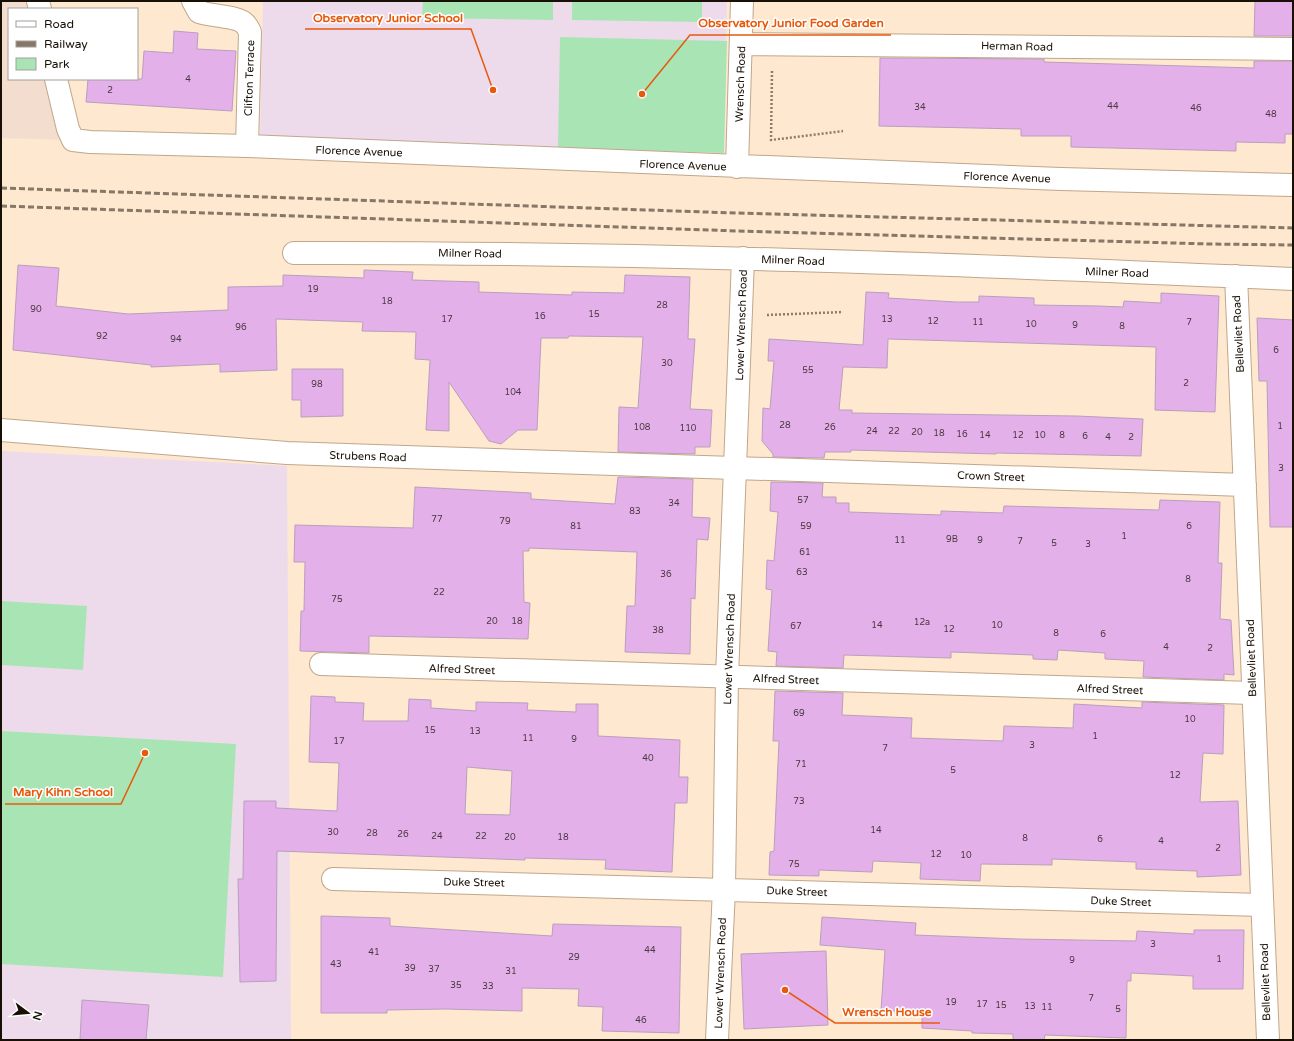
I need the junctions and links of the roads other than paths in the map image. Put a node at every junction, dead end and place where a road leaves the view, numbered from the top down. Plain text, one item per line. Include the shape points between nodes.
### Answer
1 (193, 1) edge
2 (742, 1) edge
3 (742, 44) junction
4 (1293, 49) edge
5 (56, 80) edge
6 (247, 146) junction
7 (737, 167) junction
8 (1293, 184) edge
9 (294, 253) dead end
10 (743, 258) junction
11 (1236, 276) junction
12 (1293, 279) edge
13 (1, 430) edge
14 (736, 468) junction
15 (1245, 485) junction
16 (321, 664) dead end
17 (727, 677) junction
18 (1252, 693) junction
19 (333, 879) dead end
20 (724, 889) junction
21 (1262, 905) junction
22 (717, 1040) edge
23 (1268, 1040) edge

1 - 6 street, Clifton Terrace via 198,12 233,18 245,23 250,32
2 - 3 street, Wrensch Road
3 - 4 street, Herman Road
3 - 7 street, Wrensch Road
5 - 6 street, Florence Avenue via 65,134 90,142
6 - 7 street, Florence Avenue
7 - 8 street, Florence Avenue via 1061,179
9 - 10 street, Milner Road
10 - 11 street, Milner Road
10 - 14 street, Lower Wrensch Road
11 - 12 street, Milner Road
11 - 15 street, Bellevliet Road
13 - 14 street, Strubens Road via 287,454
14 - 15 street, Crown Street
14 - 17 street, Lower Wrensch Road
15 - 18 street, Bellevliet Road
16 - 17 street, Alfred Street
17 - 18 street, Alfred Street
17 - 20 street, Lower Wrensch Road
18 - 21 street, Bellevliet Road
19 - 20 street, Duke Street
20 - 21 street, Duke Street
20 - 22 street, Lower Wrensch Road
21 - 23 street, Bellevliet Road

